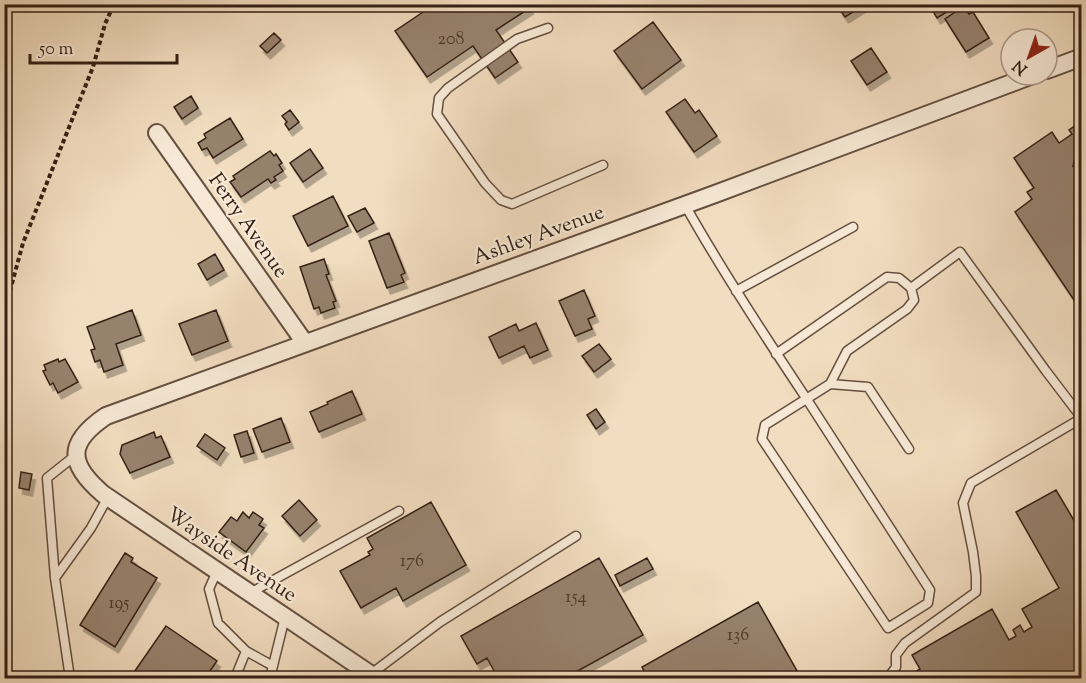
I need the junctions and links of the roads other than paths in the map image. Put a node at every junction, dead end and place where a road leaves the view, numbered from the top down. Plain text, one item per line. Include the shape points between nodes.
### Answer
1 (548, 28) dead end
2 (1081, 58) edge
3 (1059, 66) edge
4 (1001, 87) edge
5 (157, 133) dead end
6 (603, 165) dead end
7 (685, 205) junction
8 (853, 227) dead end
9 (911, 288) junction
10 (736, 291) junction
11 (305, 343) junction
12 (776, 354) junction
13 (830, 384) junction
14 (806, 399) junction
15 (1081, 417) edge
16 (909, 449) dead end
17 (76, 455) junction
18 (108, 497) junction
19 (399, 511) dead end
20 (576, 536) dead end
21 (217, 571) junction
22 (55, 578) junction
23 (250, 593) junction
24 (285, 617) junction
25 (246, 651) junction
26 (273, 666) junction
27 (373, 677) edge
28 (70, 678) edge
29 (235, 678) edge
30 (270, 678) edge
31 (888, 678) edge

1 - 6 lane via 517,39 448,88 439,98 437,114 485,183 501,200 512,204
2 - 3 street
4 - 7 street, Ashley Avenue
5 - 11 street, Ferry Avenue
7 - 10 lane
7 - 11 street, Ashley Avenue
8 - 10 lane
9 - 12 lane via 899,278 887,278
9 - 13 lane via 914,300 907,309 848,351
9 - 15 lane via 960,252
10 - 12 lane
11 - 17 street, Ashley Avenue via 106,416 85,433
12 - 14 lane
13 - 14 lane
13 - 16 lane via 868,387
14 - 14 lane via 765,425 762,439 888,628 928,603 930,590
15 - 31 lane via 971,483 963,503 976,592 905,643
17 - 18 street, Wayside Avenue via 86,480
17 - 22 lane via 47,478
18 - 21 street, Wayside Avenue
18 - 22 lane
19 - 23 lane
20 - 27 lane via 440,622
21 - 23 street, Wayside Avenue
21 - 25 lane via 209,590 218,623
22 - 28 lane
23 - 24 street, Wayside Avenue
24 - 26 lane
24 - 27 street, Wayside Avenue
25 - 26 lane
25 - 29 lane
26 - 30 lane

